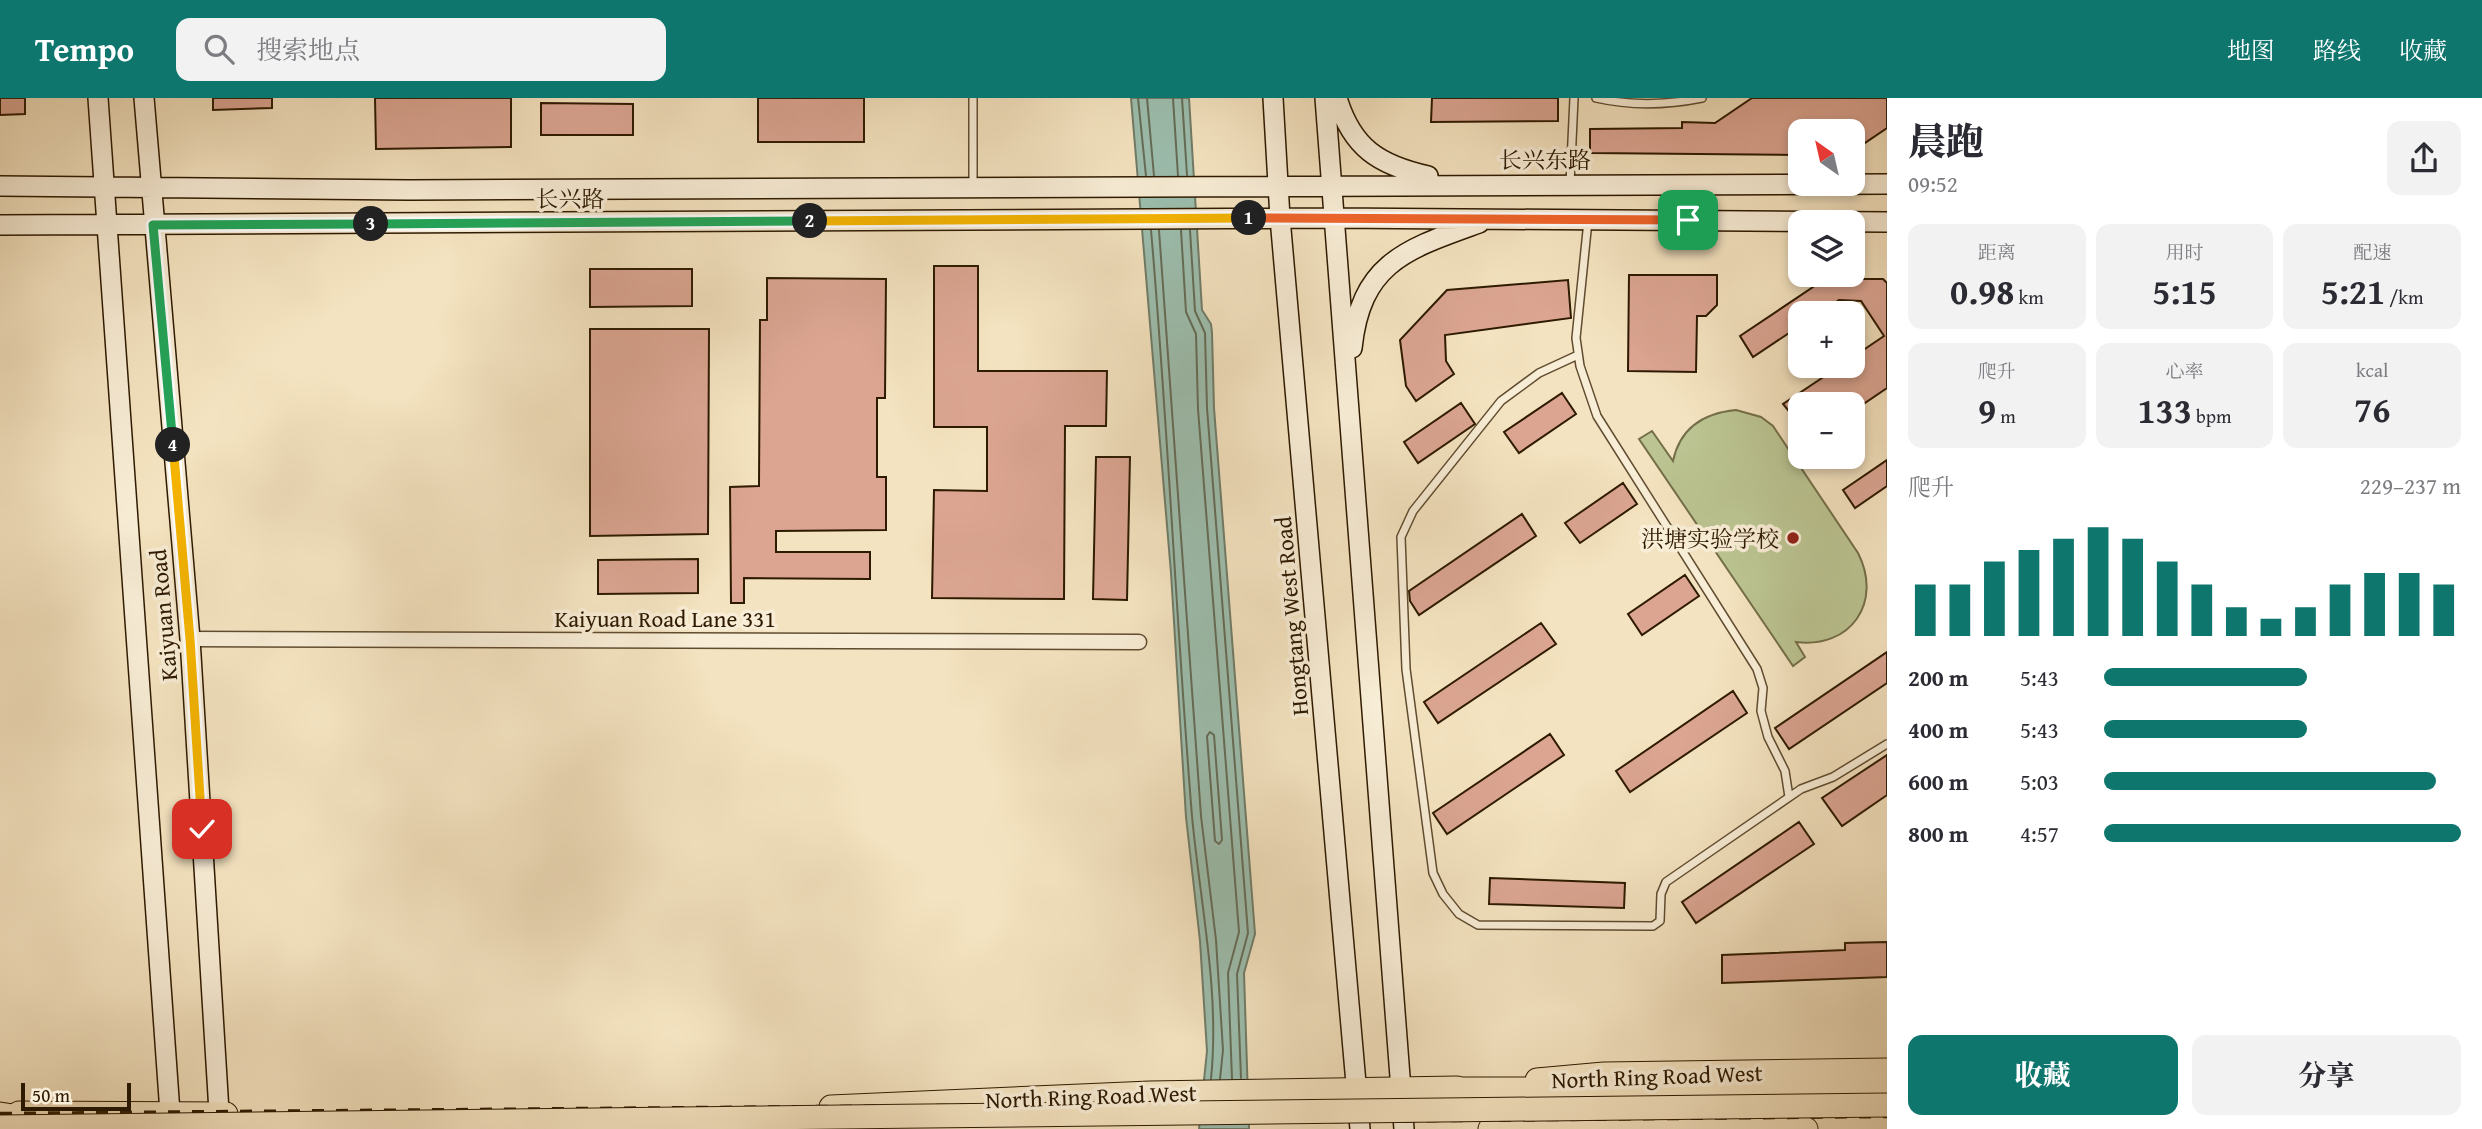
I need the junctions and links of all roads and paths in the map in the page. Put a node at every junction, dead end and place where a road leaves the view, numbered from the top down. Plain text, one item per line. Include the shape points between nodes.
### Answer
1 (98, 98) edge
2 (144, 98) edge
3 (973, 98) edge
4 (1273, 98) edge
5 (1325, 98) edge
6 (1337, 98) edge
7 (1574, 98) edge
8 (1596, 98) edge
9 (1702, 98) edge
10 (1279, 184) junction
11 (1333, 184) junction
12 (1463, 184) junction
13 (1570, 184) junction
14 (1887, 184) edge
15 (1139, 185) joint
16 (0, 186) edge
17 (973, 186) junction
18 (104, 187) junction
19 (151, 187) junction
20 (1280, 218) junction
21 (1334, 218) junction
22 (1492, 219) junction
23 (1588, 220) junction
24 (1887, 222) edge
25 (0, 225) edge
26 (107, 225) junction
27 (153, 225) junction
28 (1578, 355) junction
29 (1347, 394) junction
30 (190, 639) junction
31 (1139, 642) dead end
32 (1887, 744) edge
33 (1789, 797) junction
34 (1887, 1070) edge
35 (1440, 1089) junction
36 (1887, 1089) edge
37 (1357, 1090) junction
38 (1400, 1090) junction
39 (1887, 1105) edge
40 (0, 1113) edge
41 (170, 1121) edge
42 (220, 1122) edge
43 (85, 1126) junction
44 (0, 1127) edge
45 (1360, 1129) edge
46 (1404, 1129) edge
47 (1490, 1129) edge
48 (1806, 1129) edge

1 - 18 main road, Kaiyuan Road
2 - 19 main road, Kaiyuan Road
3 - 17 lane
4 - 10 main road, Hongtang West Road
5 - 11 main road
6 - 12 main road via 1355,139 1376,158 1402,170
7 - 13 lane
8 - 9 lane via 1672,104
10 - 11 main road, 长兴东路
10 - 15 main road, 长兴东路
10 - 20 main road, Hongtang West Road
11 - 12 main road, 长兴东路
11 - 21 main road
12 - 13 main road, 长兴东路
13 - 14 main road, 长兴东路
15 - 17 main road, 长兴路
16 - 18 main road, 长兴路
17 - 19 main road, 长兴路
18 - 19 main road, 长兴路
18 - 26 main road, Kaiyuan Road
19 - 27 main road, Kaiyuan Road
20 - 21 main road
20 - 27 main road, 长兴路
20 - 37 main road, Hongtang West Road
21 - 22 main road
21 - 29 main road
22 - 23 main road
22 - 29 main road via 1399,255 1381,272 1355,323
23 - 24 main road
23 - 28 lane
25 - 26 main road, 长兴路
26 - 27 main road, 长兴路
26 - 41 main road, Kaiyuan Road
27 - 30 main road, Kaiyuan Road
28 - 33 lane via 1597,416 1757,669 1763,688 1761,711
28 - 33 lane via 1539,373 1502,401 1413,511 1401,537 1406,669 1433,873 1443,894 1460,914 1478,925 1653,926 1660,922 1666,881
29 - 38 main road
30 - 31 street, Kaiyuan Road Lane 331
30 - 42 main road, Kaiyuan Road
32 - 33 lane
34 - 35 main road, North Ring Road West via 1604,1074
35 - 36 main road
35 - 38 main road, North Ring Road West
37 - 38 main road, North Ring Road West
37 - 42 main road, North Ring Road West
37 - 45 main road, Hongtang West Road
38 - 46 main road
39 - 43 main road, bridge
40 - 41 main road, North Ring Road West
40 - 43 main road, bridge
41 - 42 main road, North Ring Road West
43 - 44 main road, bridge
47 - 48 main road

